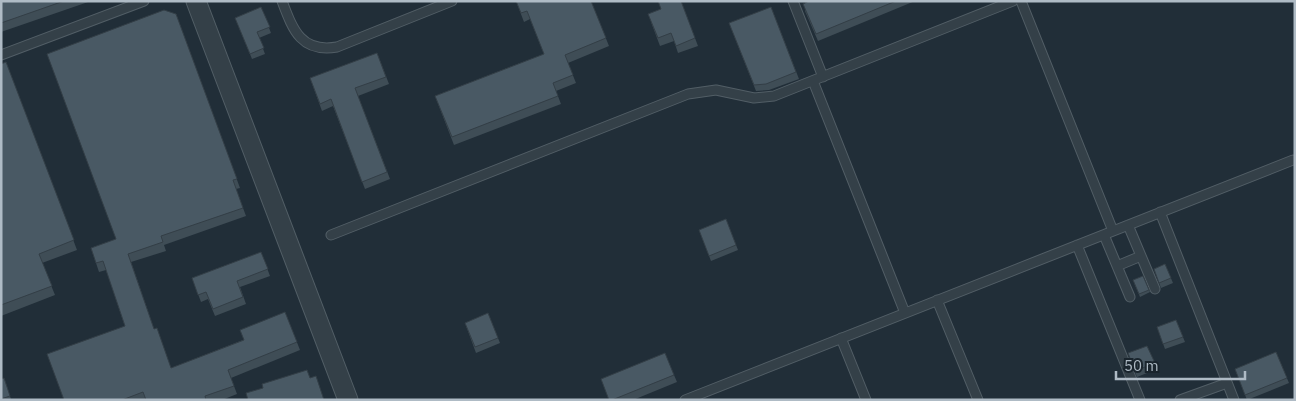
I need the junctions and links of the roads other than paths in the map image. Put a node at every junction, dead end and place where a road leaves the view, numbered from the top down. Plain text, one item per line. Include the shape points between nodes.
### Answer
1 (144, 1) edge
2 (196, 1) edge
3 (282, 1) edge
4 (452, 1) edge
5 (793, 1) edge
6 (1013, 1) edge
7 (1020, 1) edge
8 (1, 55) edge
9 (823, 77) junction
10 (813, 81) junction
11 (1293, 160) dead end
12 (1160, 212) junction
13 (1128, 225) junction
14 (1113, 231) junction
15 (1104, 234) junction
16 (331, 235) dead end
17 (1077, 245) junction
18 (1141, 256) junction
19 (1117, 266) junction
20 (1155, 289) dead end
21 (1130, 296) dead end
22 (937, 300) junction
23 (905, 313) junction
24 (842, 338) junction
25 (1227, 383) junction
26 (348, 400) edge
27 (685, 400) edge
28 (866, 400) edge
29 (978, 400) edge
30 (1140, 400) edge
31 (1180, 400) edge
32 (1234, 400) edge

1 - 8 lane
2 - 26 street
3 - 4 lane via 290,24 302,39 309,45 328,48 338,47
5 - 9 lane
6 - 9 lane
7 - 14 lane
9 - 10 lane
10 - 16 lane via 767,97 754,98 716,90 688,94
10 - 23 lane
11 - 12 lane
12 - 13 lane
12 - 25 lane
13 - 14 lane
13 - 18 lane
14 - 15 lane
15 - 17 lane
15 - 19 lane
17 - 22 lane
17 - 30 lane
18 - 19 lane
18 - 20 lane
19 - 21 lane
22 - 23 lane
22 - 29 lane
23 - 24 lane
24 - 27 lane
24 - 28 lane
25 - 31 lane
25 - 32 lane

